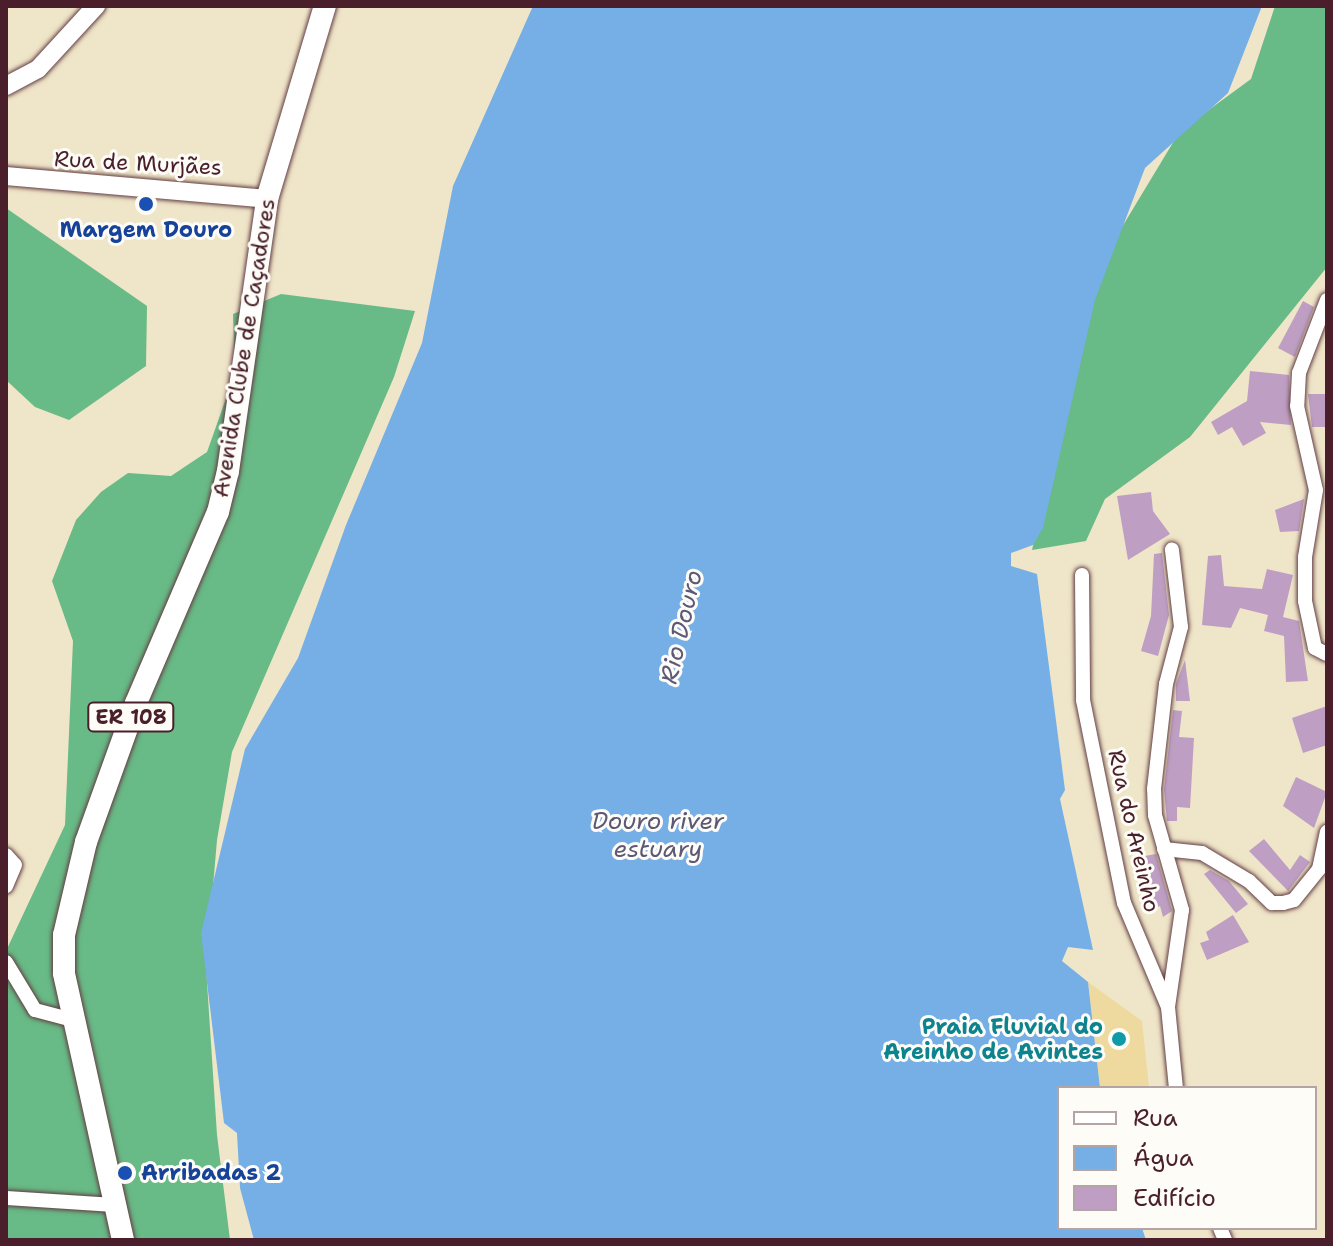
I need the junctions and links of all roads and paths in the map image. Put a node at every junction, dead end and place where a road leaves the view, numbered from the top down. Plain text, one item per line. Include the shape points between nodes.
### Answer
1 (96, 6) edge
2 (325, 6) edge
3 (6, 86) edge
4 (6, 176) edge
5 (267, 199) junction
6 (1327, 300) edge
7 (1172, 550) dead end
8 (1082, 575) dead end
9 (1327, 654) edge
10 (1327, 832) edge
11 (1164, 849) junction
12 (6, 855) edge
13 (6, 886) edge
14 (6, 962) edge
15 (1168, 1007) junction
16 (73, 1020) junction
17 (1176, 1086) edge
18 (6, 1198) edge
19 (115, 1205) junction
20 (123, 1240) edge

1 - 3 main road via 38,69
2 - 5 main road, Avenida Clube de Caçadores / ER 108
4 - 5 main road, Rua de Murjães
5 - 16 main road, Avenida Clube de Caçadores / ER 108 via 218,512 136,703 72,894 64,973
6 - 9 street via 1299,373 1297,406 1316,490 1305,601 1315,648
7 - 11 street via 1181,627 1166,684 1154,789
8 - 15 street, Rua do Areinho via 1083,700 1104,810 1124,903
10 - 11 street via 1319,869 1294,900 1283,903 1272,903 1249,881 1202,853
11 - 15 street via 1182,910
12 - 13 street via 15,865
14 - 16 street via 35,1010
15 - 17 street, Rua do Areinho
16 - 19 main road, Avenida Clube de Caçadores / ER 108
18 - 19 street
19 - 20 main road, Avenida Clube de Caçadores / ER 108

